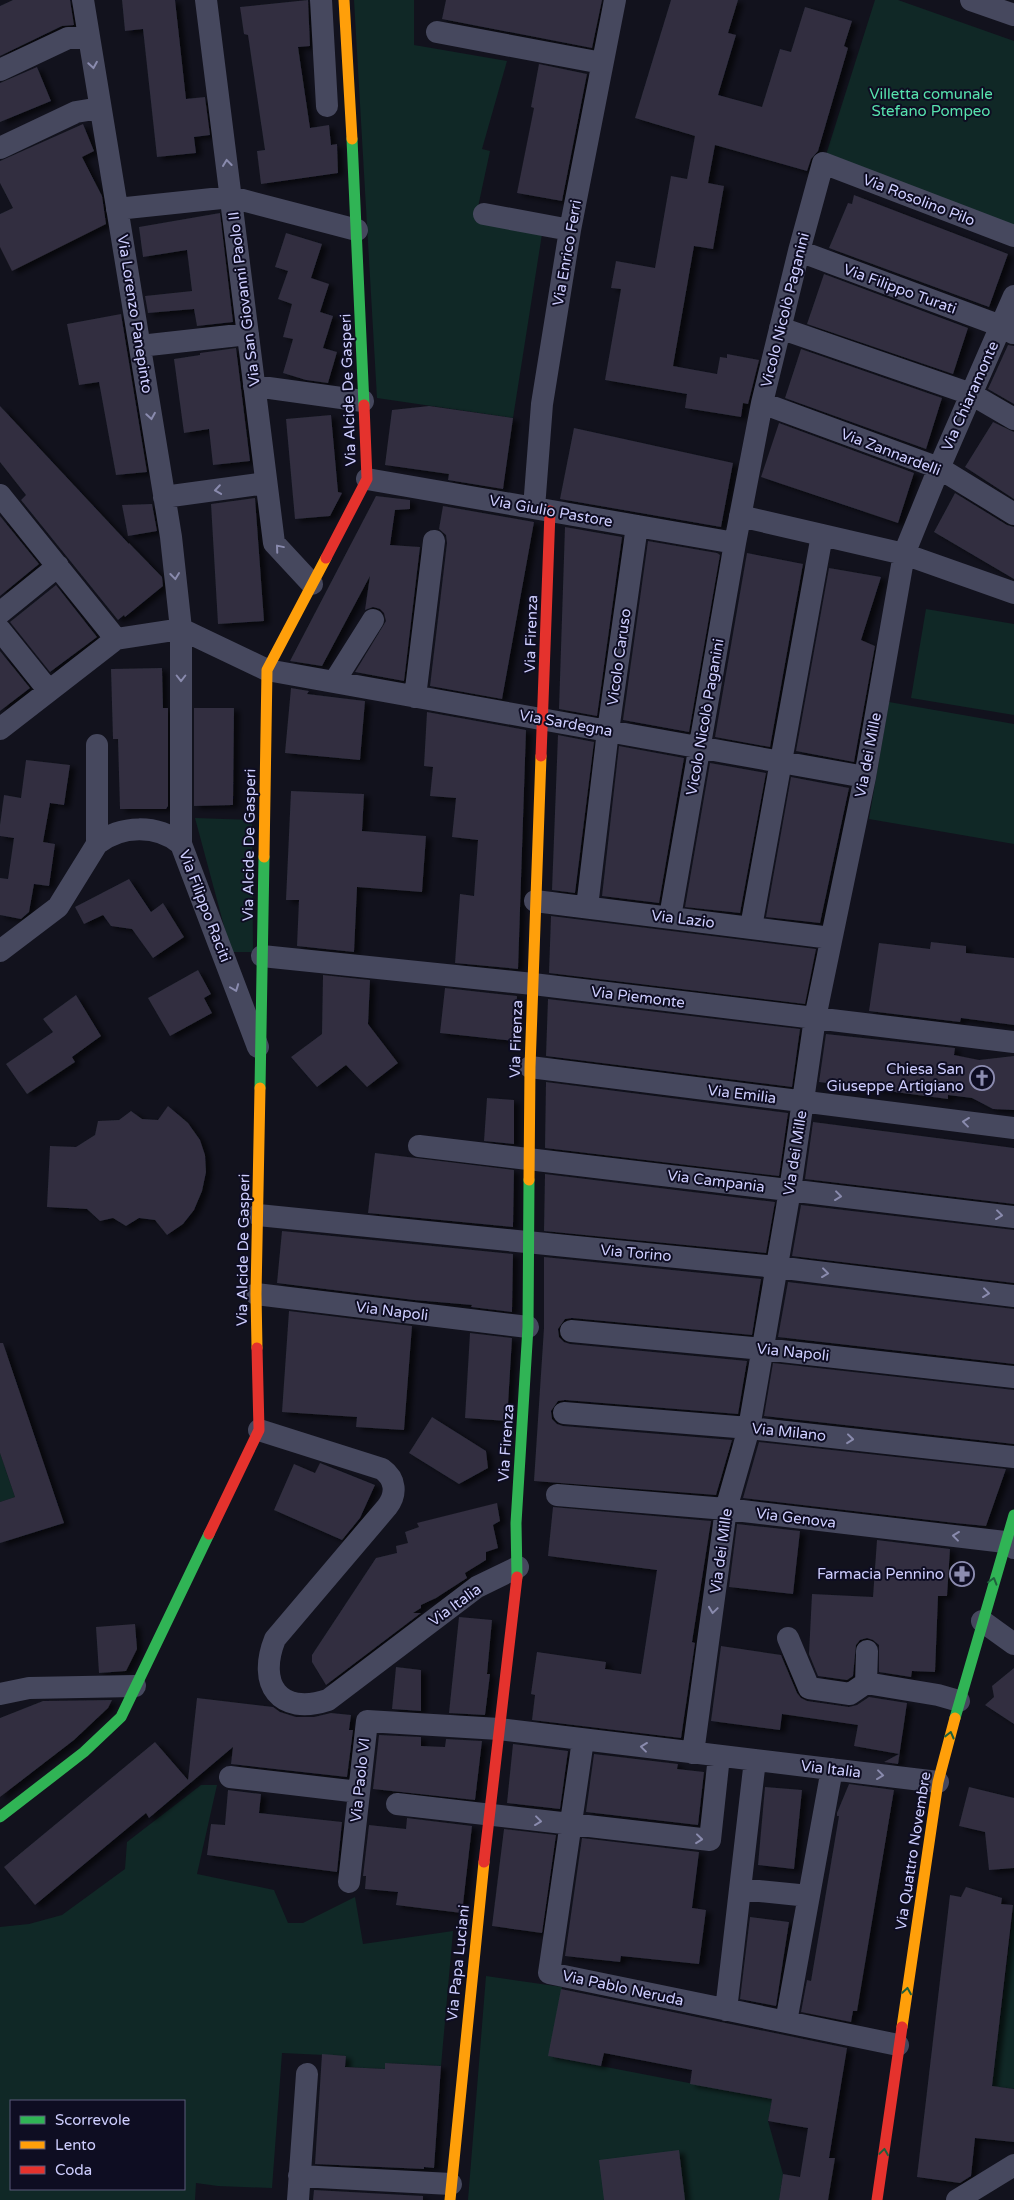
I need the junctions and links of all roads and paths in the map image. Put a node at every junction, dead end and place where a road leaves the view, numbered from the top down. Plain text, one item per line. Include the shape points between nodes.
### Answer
1 (83, 0) edge
2 (206, 0) edge
3 (320, 0) edge
4 (344, 0) edge
5 (615, 0) edge
6 (978, 1) edge
7 (1014, 15) edge
8 (437, 32) dead end
9 (89, 38) junction
10 (602, 63) junction
11 (0, 70) edge
12 (327, 106) dead end
13 (100, 108) junction
14 (0, 148) edge
15 (823, 163) joint
16 (231, 196) junction
17 (118, 209) junction
18 (484, 214) dead end
19 (357, 230) junction
20 (570, 230) junction
21 (1014, 236) edge
22 (799, 251) junction
23 (1014, 296) edge
24 (780, 328) junction
25 (1007, 330) edge
26 (248, 334) junction
27 (140, 346) junction
28 (254, 386) junction
29 (971, 394) junction
30 (363, 401) junction
31 (762, 403) junction
32 (1014, 419) edge
33 (939, 468) junction
34 (367, 480) junction
35 (266, 483) junction
36 (0, 495) edge
37 (164, 497) junction
38 (542, 510) junction
39 (1014, 514) edge
40 (740, 516) junction
41 (637, 526) junction
42 (822, 535) junction
43 (434, 541) dead end
44 (735, 544) junction
45 (904, 554) junction
46 (58, 566) junction
47 (312, 584) junction
48 (1014, 593) edge
49 (0, 613) edge
50 (373, 620) dead end
51 (181, 629) junction
52 (0, 630) edge
53 (116, 639) junction
54 (267, 670) junction
55 (334, 682) junction
56 (49, 691) junction
57 (415, 697) junction
58 (543, 719) junction
59 (0, 729) edge
60 (608, 731) junction
61 (97, 745) dead end
62 (700, 748) junction
63 (782, 762) junction
64 (865, 777) junction
65 (97, 844) junction
66 (181, 844) junction
67 (535, 901) junction
68 (587, 907) junction
69 (670, 917) junction
70 (751, 927) junction
71 (831, 938) junction
72 (0, 951) edge
73 (262, 956) junction
74 (533, 984) junction
75 (815, 1018) junction
76 (1014, 1042) edge
77 (261, 1057) junction
78 (530, 1067) junction
79 (803, 1101) junction
80 (1014, 1128) edge
81 (419, 1146) dead end
82 (529, 1159) junction
83 (790, 1190) junction
84 (258, 1215) junction
85 (1014, 1217) edge
86 (528, 1243) junction
87 (776, 1267) junction
88 (256, 1294) junction
89 (1014, 1296) edge
90 (528, 1327) junction
91 (571, 1332) dead end
92 (763, 1349) junction
93 (1014, 1376) edge
94 (564, 1413) dead end
95 (749, 1428) junction
96 (259, 1430) junction
97 (1014, 1458) edge
98 (557, 1495) dead end
99 (726, 1509) junction
100 (1014, 1515) edge
101 (1009, 1545) edge
102 (518, 1567) junction
103 (982, 1621) junction
104 (788, 1638) dead end
105 (1014, 1644) edge
106 (867, 1651) dead end
107 (866, 1683) junction
108 (134, 1686) junction
109 (0, 1694) edge
110 (959, 1701) junction
111 (499, 1729) junction
112 (583, 1740) junction
113 (693, 1753) junction
114 (719, 1756) junction
115 (755, 1760) junction
116 (832, 1769) junction
117 (230, 1777) dead end
118 (938, 1782) junction
119 (359, 1792) junction
120 (397, 1804) dead end
121 (489, 1815) junction
122 (0, 1817) edge
123 (571, 1824) junction
124 (349, 1882) dead end
125 (740, 1889) junction
126 (809, 1896) junction
127 (726, 2010) junction
128 (786, 2022) junction
129 (898, 2045) junction
130 (308, 2074) dead end
131 (1014, 2165) edge
132 (299, 2176) junction
133 (450, 2192) edge
134 (298, 2200) edge
135 (877, 2200) edge
136 (956, 2200) edge

1 - 9 street, Via Lorenzo Panepinto
16 -> 2 street, Via San Giovanni Paolo II
3 - 12 street
4 - 19 street, Via Alcide De Gasperi
5 - 10 street, Via Enrico Ferri
6 - 7 street
8 - 10 street
9 - 11 street via 68,38
9 -> 13 street, Via Lorenzo Panepinto
10 - 20 street, Via Enrico Ferri
13 - 14 street via 76,112
13 - 17 street, Via Lorenzo Panepinto
15 - 21 street, Via Rosolino Pilo
15 - 22 street, Vicolo Nicolò Paganini
16 - 17 street
16 - 19 street
16 - 26 street, Via San Giovanni Paolo II
17 - 27 street, Via Lorenzo Panepinto
18 - 20 street
19 - 30 street, Via Alcide De Gasperi
20 - 38 street, Via Enrico Ferri via 542,404
22 - 24 street, Vicolo Nicolò Paganini
22 - 25 street, Via Filippo Turati
23 - 25 street, Via Chiaramonte
24 - 29 street
24 - 31 street, Vicolo Nicolò Paganini
25 - 29 street, Via Chiaramonte
26 - 27 street
26 - 28 street, Via San Giovanni Paolo II
27 -> 37 street, Via Lorenzo Panepinto
28 - 30 street
28 - 35 street, Via San Giovanni Paolo II
29 - 32 street
29 - 33 street, Via Chiaramonte
30 - 34 street, Via Alcide De Gasperi
31 - 33 street, Via Zannardelli
31 - 40 street, Vicolo Nicolò Paganini
33 - 39 street, Via Zannardelli
33 - 45 street, Via Chiaramonte
34 - 38 street, Via Giulio Pastore
34 - 47 street, Via Alcide De Gasperi
35 -> 37 street
47 -> 35 street, Via San Giovanni Paolo II via 274,543
36 - 46 street
37 -> 51 street, Via Lorenzo Panepinto
38 - 41 street, Via Giulio Pastore
38 - 58 street, Via Firenza
40 - 42 street
40 - 44 street, Vicolo Nicolò Paganini
41 - 44 street, Via Giulio Pastore
41 - 60 street, Vicolo Caruso
42 - 45 street
42 - 63 street
43 - 57 street
44 - 62 street, Vicolo Nicolò Paganini
45 - 48 street
45 - 64 street, Via dei Mille
46 - 49 street
46 - 53 street
47 - 54 street, Via Alcide De Gasperi
50 - 55 street
51 - 53 street
51 - 54 street, Via Sardegna
51 -> 66 street, Via Filippo Raciti
52 - 56 street
53 - 56 street
54 - 55 street, Via Sardegna
54 - 73 street, Via Alcide De Gasperi
55 - 57 street, Via Sardegna
56 - 59 street
57 - 58 street, Via Sardegna
58 - 60 street, Via Sardegna
58 - 67 street, Via Firenza
60 - 62 street, Via Sardegna
60 - 68 street, Vicolo Caruso
61 - 65 street
62 - 63 street, Via Sardegna
62 - 69 street, Vicolo Nicolò Paganini
63 - 64 street, Via Sardegna
63 - 70 street
64 - 71 street, Via dei Mille
65 - 66 street via 115,833 136,830 161,832
65 - 72 street via 58,907
66 -> 77 street, Via Filippo Raciti
67 - 68 street, Via Lazio
67 - 74 street, Via Firenza
68 - 69 street, Via Lazio
69 - 70 street, Via Lazio
70 - 71 street, Via Lazio
71 - 75 street, Via dei Mille
73 - 74 street, Via Piemonte
73 - 77 street, Via Alcide De Gasperi
74 - 75 street, Via Piemonte
74 - 78 street, Via Firenza
75 - 76 street, Via Piemonte
75 - 79 street, Via dei Mille
77 - 84 street, Via Alcide De Gasperi
78 - 79 street, Via Emilia
78 - 82 street, Via Firenza
80 -> 79 street, Via Emilia
79 - 83 street, Via dei Mille
81 - 82 street, Via Campania
82 - 83 street, Via Campania
82 - 86 street, Via Firenza
83 -> 85 street, Via Campania
83 - 87 street, Via dei Mille
84 - 86 street, Via Torino
84 - 88 street, Via Alcide De Gasperi
86 - 87 street, Via Torino
86 - 90 street, Via Firenza
87 -> 89 street, Via Torino
87 - 92 street, Via dei Mille
88 - 90 street, Via Napoli
88 - 96 street, Via Alcide De Gasperi
90 - 102 street, Via Firenza via 516,1523
91 - 92 street, Via Napoli
92 - 93 street, Via Napoli
92 - 95 street, Via dei Mille
94 - 95 street, Via Milano
95 -> 97 street, Via Milano
95 - 99 street, Via dei Mille
96 - 102 street, Via Italia via 382,1469 394,1488 388,1507 275,1639 270,1651 268,1678 275,1691 285,1699 307,1705 328,1700 477,1587
96 - 108 street, Via Alcide De Gasperi
98 - 99 street, Via Genova
101 -> 99 street, Via Genova
99 -> 113 street, Via dei Mille
100 - 101 street, Via Quattro Novembre
103 -> 101 street, Via Quattro Novembre
102 - 111 street
103 - 105 street
103 - 110 street, Via Quattro Novembre
104 - 107 street via 809,1688 850,1694
106 - 107 street
107 - 110 street
108 - 109 street via 29,1688
108 - 122 street, Via Alcide De Gasperi via 121,1717 84,1752
118 -> 110 street, Via Quattro Novembre
111 - 112 street, Via Italia
111 - 119 street, Via Paolo VI via 367,1721
111 - 121 street, Via Papa Luciani
113 -> 112 street, Via Italia
112 - 123 street, Via Pablo Neruda
113 - 114 street, Via Italia
114 - 115 street, Via Italia
123 -> 114 street via 710,1840
115 - 116 street, Via Italia
115 - 125 street
116 -> 118 street, Via Italia
116 - 126 street
117 - 119 street
129 -> 118 street, Via Quattro Novembre
119 - 124 street, Via Paolo VI
120 - 121 street
121 -> 123 street
121 - 133 street, Via Papa Luciani
123 - 127 street, Via Pablo Neruda via 549,1972
125 - 126 street
125 - 127 street
126 - 128 street
127 - 128 street, Via Pablo Neruda
128 - 129 street, Via Pablo Neruda
135 -> 129 street, Via Quattro Novembre
130 - 132 street
131 - 136 street
132 - 133 street
132 - 134 street

